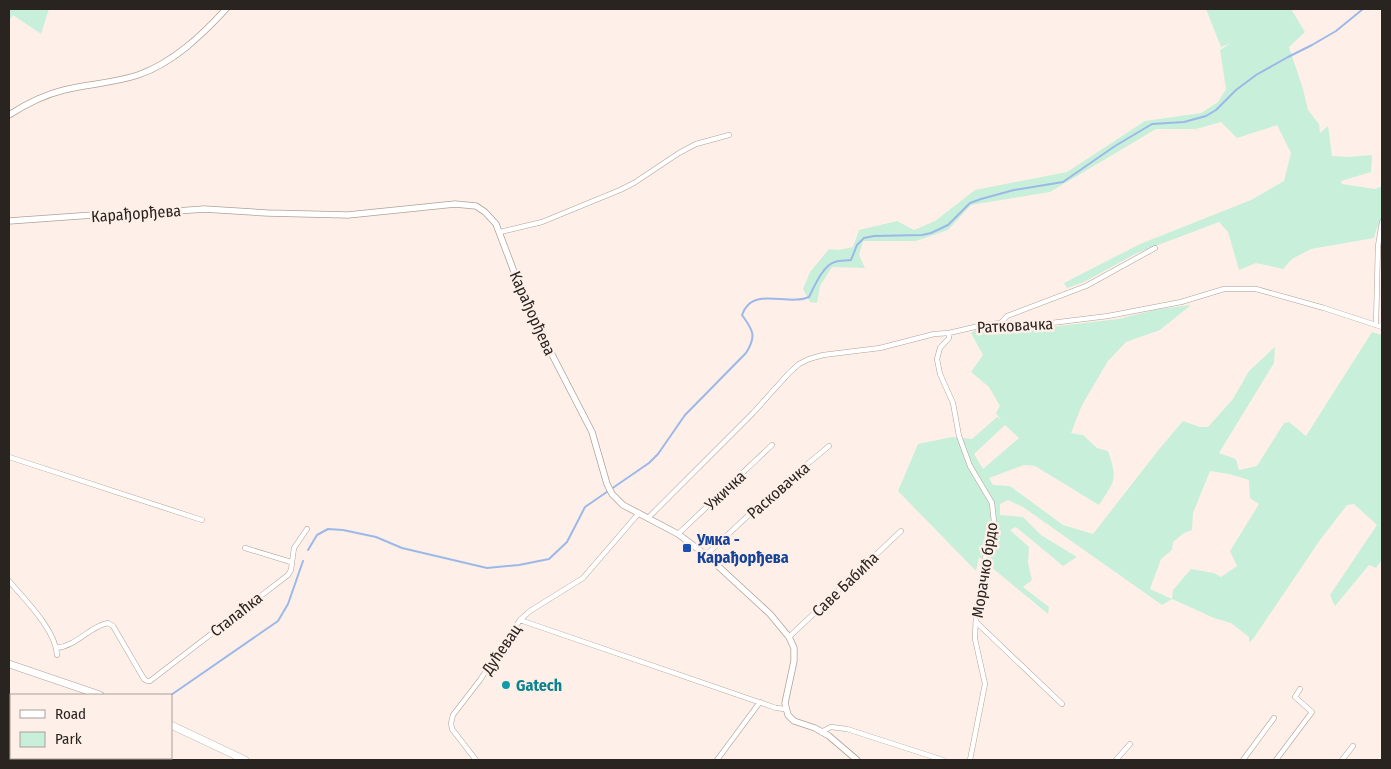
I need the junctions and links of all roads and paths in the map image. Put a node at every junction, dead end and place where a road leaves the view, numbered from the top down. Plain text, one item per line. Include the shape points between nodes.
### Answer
1 (226, 9) edge
2 (9, 115) edge
3 (729, 135) dead end
4 (9, 222) edge
5 (1382, 222) edge
6 (500, 232) junction
7 (1155, 248) dead end
8 (1001, 323) junction
9 (1376, 324) junction
10 (1382, 328) edge
11 (949, 333) junction
12 (772, 445) dead end
13 (829, 446) dead end
14 (9, 457) edge
15 (639, 513) junction
16 (648, 518) junction
17 (202, 520) dead end
18 (308, 529) dead end
19 (901, 531) dead end
20 (678, 534) junction
21 (245, 548) dead end
22 (706, 555) junction
23 (291, 562) junction
24 (9, 581) edge
25 (520, 620) junction
26 (976, 622) junction
27 (789, 637) junction
28 (56, 648) junction
29 (57, 655) dead end
30 (9, 664) edge
31 (1300, 689) dead end
32 (97, 694) edge
33 (760, 702) junction
34 (1062, 704) dead end
35 (785, 709) junction
36 (1274, 718) dead end
37 (172, 725) edge
38 (823, 732) junction
39 (1130, 744) dead end
40 (1353, 746) dead end
41 (245, 760) edge
42 (476, 760) edge
43 (717, 760) edge
44 (857, 760) edge
45 (943, 760) edge
46 (970, 760) edge
47 (1116, 760) edge
48 (1243, 760) edge
49 (1276, 760) edge
50 (1342, 760) edge

1 - 2 street via 190,43 154,68 133,76 52,93
3 - 6 street via 679,152 620,190 542,222
4 - 6 street, Карађорђева via 204,209 348,215 463,204 481,209
5 - 9 street via 1378,246
6 - 15 street, Карађорђева via 527,306 592,432 610,491 623,505
7 - 8 street via 1086,286 1007,316
8 - 9 street, Ратковачка via 1027,326 1108,316 1181,302 1224,289 1243,288
8 - 11 street, Ратковачка
9 - 10 street, Ратковачка
11 - 16 street, Ратковачка via 880,348 809,358
11 - 26 street, Морачко брдо via 937,359 940,374 953,403 970,466 992,503 994,522
12 - 20 street, Ужичка
13 - 22 street, Расковачка
14 - 17 street
15 - 16 street, Карађорђева
15 - 25 street, Дућевац via 583,578
16 - 20 street, Карађорђева
18 - 23 street, Сталаћка via 294,548
19 - 27 street, Саве Бабића
20 - 22 street, Карађорђева
21 - 23 street
22 - 27 street, Карађорђева via 770,614
23 - 28 street, Сталаћка via 288,575 150,681 144,679 113,626 108,623 69,645
24 - 28 street via 38,614
25 - 33 street
25 - 42 street, Дућевац via 453,715 452,729
26 - 34 street
26 - 46 street, Морачко брдо via 975,639 985,684
27 - 35 street, Карађорђева via 795,656
28 - 29 street
30 - 32 main road
31 - 49 street via 1295,697 1311,713
33 - 35 street
33 - 43 street
35 - 38 street via 794,721
36 - 48 street
37 - 41 main road
38 - 44 street
38 - 45 street via 831,727 847,729
39 - 47 street
40 - 50 street

